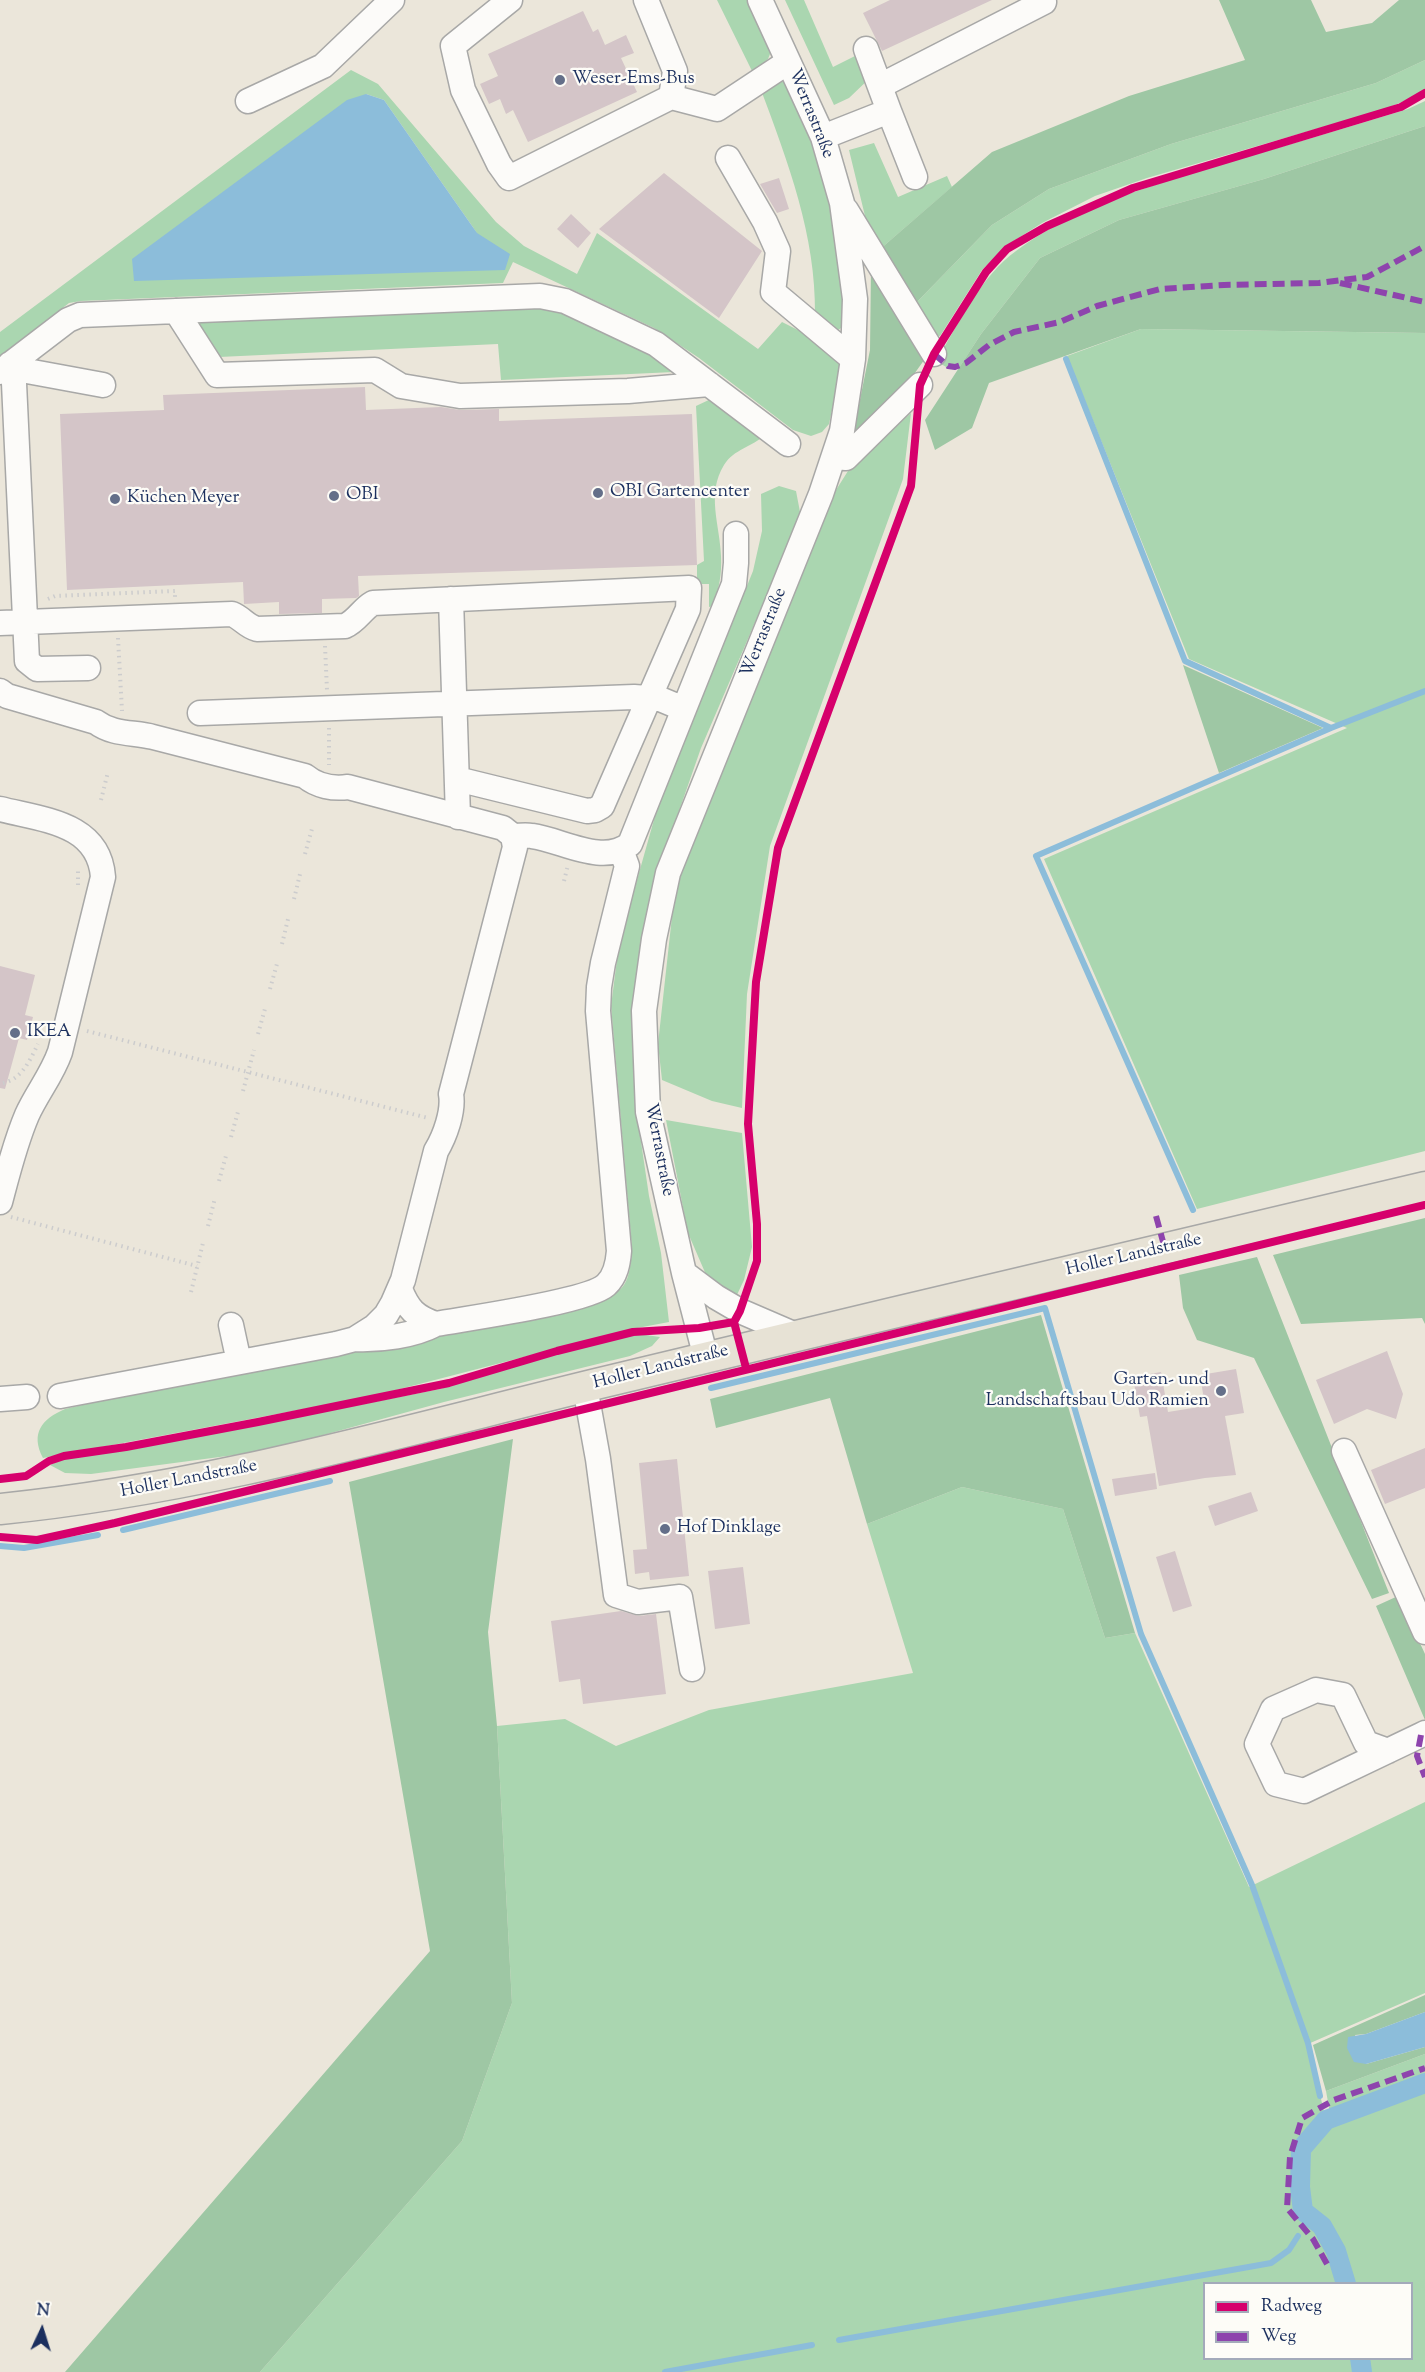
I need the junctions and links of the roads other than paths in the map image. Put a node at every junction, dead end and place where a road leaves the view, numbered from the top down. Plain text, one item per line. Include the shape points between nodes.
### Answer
1 (392, 0) edge
2 (510, 0) edge
3 (646, 0) edge
4 (760, 0) edge
5 (1044, 2) dead end
6 (866, 49) dead end
7 (788, 62) junction
8 (879, 86) junction
9 (671, 97) junction
10 (248, 101) dead end
11 (889, 111) junction
12 (823, 137) junction
13 (728, 158) dead end
14 (915, 177) dead end
15 (842, 203) junction
16 (176, 311) junction
17 (934, 354) dead end
18 (853, 359) junction
19 (5, 368) edge
20 (709, 384) junction
21 (103, 385) dead end
22 (920, 385) dead end
23 (788, 444) dead end
24 (834, 457) junction
25 (736, 534) dead end
26 (451, 599) junction
27 (25, 622) junction
28 (0, 623) edge
29 (88, 668) dead end
30 (0, 691) edge
31 (649, 698) junction
32 (454, 704) junction
33 (684, 709) junction
34 (200, 713) dead end
35 (457, 779) junction
36 (0, 809) edge
37 (458, 817) junction
38 (513, 836) junction
39 (621, 850) junction
40 (1425, 1187) edge
41 (4, 1209) edge
42 (684, 1273) junction
43 (400, 1289) junction
44 (436, 1324) junction
45 (231, 1325) dead end
46 (798, 1336) junction
47 (356, 1339) junction
48 (706, 1358) junction
49 (239, 1362) junction
50 (585, 1387) junction
51 (60, 1396) dead end
52 (27, 1397) dead end
53 (0, 1400) edge
54 (1344, 1451) dead end
55 (0, 1509) edge
56 (1425, 1632) edge
57 (692, 1669) dead end
58 (1425, 1733) edge
59 (1388, 1751) junction

1 - 10 street via 323,66
2 - 9 street via 453,46 463,90 509,177
3 - 9 street via 675,71
4 - 7 street, Werrastraße
5 - 8 street
6 - 8 street
7 - 9 street via 717,109
7 - 12 street, Werrastraße
8 - 11 street
11 - 12 street
11 - 14 street
12 - 15 street, Werrastraße
13 - 18 street via 778,251 773,292
15 - 17 street
15 - 18 street, Werrastraße via 855,299
16 - 19 street via 80,315 62,324
16 - 20 street via 546,296 565,301 656,344
16 - 20 street via 217,375 375,370 401,386 460,396 628,391
18 - 24 street, Werrastraße
19 - 21 street
19 - 27 street via 14,383
20 - 23 street
22 - 24 street via 846,458
24 - 42 street, Werrastraße via 668,873 654,939 644,1011 648,1112
25 - 33 street via 734,584
26 - 27 street via 373,603 345,626 257,629 232,614
26 - 31 street via 689,588 688,609
26 - 32 street
27 - 28 street
27 - 29 street via 26,654 31,666
30 - 37 street via 118,732 154,737 305,776 312,782 338,789 348,787
31 - 32 street
31 - 33 street
31 - 35 street via 602,806 595,810
32 - 34 street
32 - 35 street
33 - 39 street via 630,844
35 - 37 street
36 - 41 street via 78,832 96,850 104,877 60,1052 17,1139
37 - 38 street via 503,828
38 - 39 street via 531,835 599,852
38 - 43 street via 514,853 451,1094 447,1123
39 - 44 street via 627,866 603,963 598,1011 618,1265 606,1285 583,1296
40 - 46 main road, Holler Landstraße via 1167,1258
42 - 46 street via 740,1311
42 - 48 street, Werrastraße
43 - 44 street via 414,1315
43 - 47 street via 386,1315
44 - 47 street via 425,1330 374,1340
45 - 49 street
46 - 48 main road, Holler Landstraße
47 - 49 street
48 - 50 main road, Holler Landstraße
49 - 51 street
50 - 55 main road, Holler Landstraße via 249,1470 86,1499
50 - 57 street via 616,1595 638,1602 680,1597
52 - 53 street
54 - 56 street
58 - 59 street
59 - 59 street via 1304,1791 1276,1784 1257,1744 1273,1709 1316,1690 1343,1695 1366,1743

